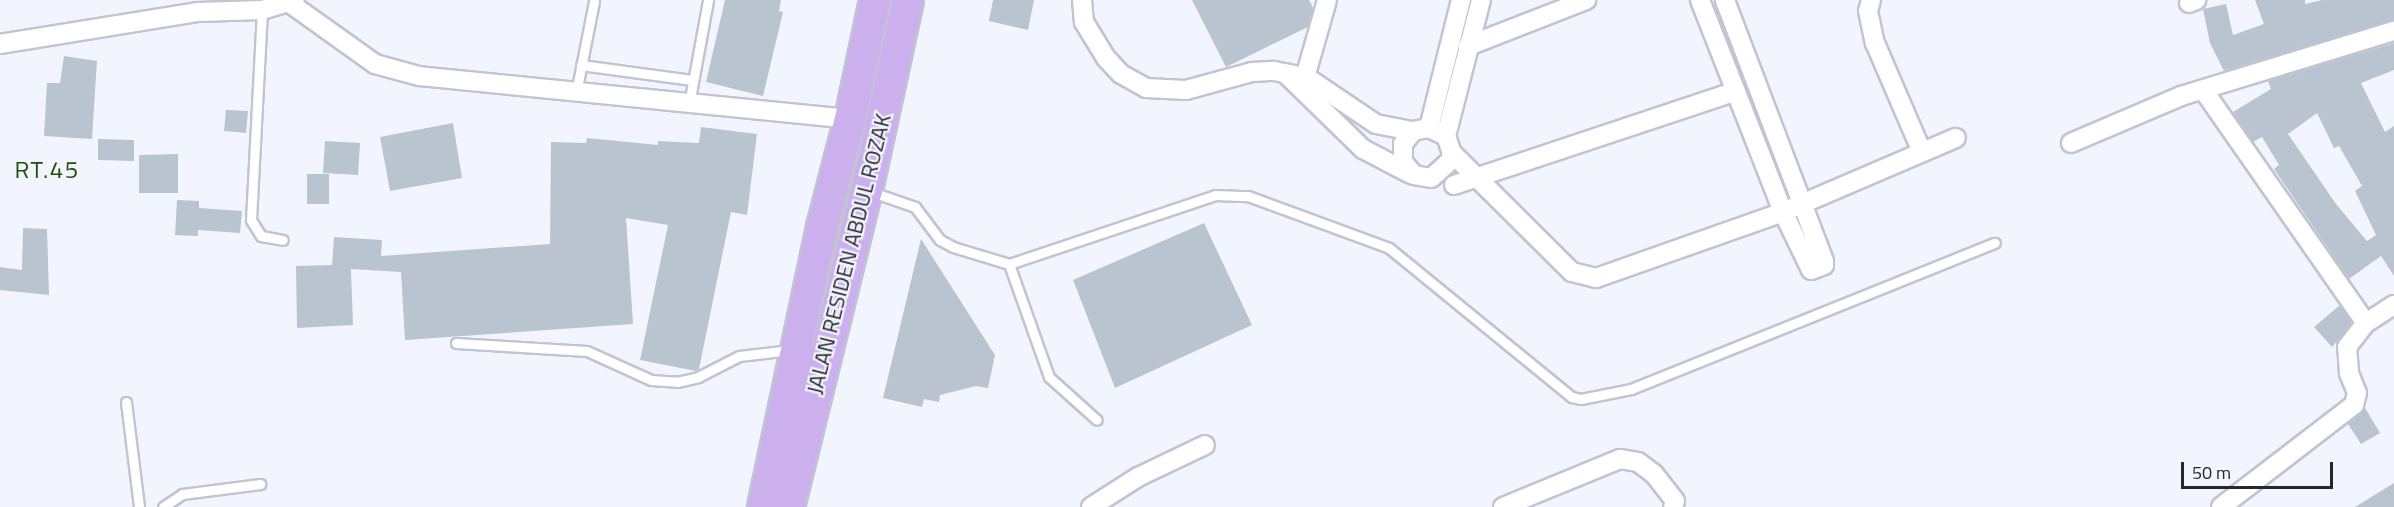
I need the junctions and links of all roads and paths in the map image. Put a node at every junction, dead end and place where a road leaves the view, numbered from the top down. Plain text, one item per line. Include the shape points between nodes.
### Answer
1 (708, 0) edge
2 (875, 0) edge
3 (908, 0) edge
4 (1082, 0) edge
5 (1327, 0) edge
6 (1461, 0) edge
7 (1481, 0) edge
8 (1586, 0) edge
9 (1700, 0) edge
10 (1725, 0) edge
11 (1871, 0) edge
12 (594, 1) edge
13 (293, 2) edge
14 (238, 5) edge
15 (262, 10) junction
16 (2394, 31) edge
17 (0, 44) edge
18 (1468, 46) junction
19 (581, 65) junction
20 (692, 83) junction
21 (1304, 83) junction
22 (577, 89) junction
23 (2205, 91) junction
24 (1734, 92) junction
25 (688, 105) junction
26 (850, 119) junction
27 (1421, 129) junction
28 (1956, 138) dead end
29 (2071, 143) dead end
30 (1449, 145) junction
31 (1922, 152) junction
32 (1422, 177) junction
33 (1475, 178) junction
34 (1454, 185) junction
35 (867, 190) junction
36 (1490, 195) junction
37 (1802, 204) junction
38 (1783, 212) junction
39 (283, 240) dead end
40 (1995, 243) dead end
41 (1009, 264) junction
42 (2394, 305) edge
43 (2366, 323) junction
44 (456, 343) dead end
45 (796, 349) junction
46 (126, 402) dead end
47 (1097, 420) dead end
48 (1205, 445) dead end
49 (260, 484) dead end
50 (139, 507) edge
51 (163, 507) edge
52 (763, 507) edge
53 (789, 507) edge
54 (1091, 507) edge
55 (1503, 507) edge
56 (1673, 507) edge
57 (2221, 507) edge

1 - 20 lane
2 - 26 highway, JALAN RESIDEN ABDUL ROZAK
3 - 35 highway, JALAN RESIDEN ABDUL ROZAK
4 - 21 street via 1084,22 1106,58 1121,74 1146,88 1186,90 1252,72 1285,73
5 - 21 street
6 - 27 street
7 - 18 street
8 - 18 street
9 - 24 street
10 - 37 street
11 - 31 street via 1868,11 1875,43
12 - 19 lane
13 - 15 street
13 - 22 street via 375,64 419,76
14 - 15 street
14 - 17 street
15 - 39 lane via 251,220 261,236
16 - 23 street
18 - 30 street
19 - 20 lane
19 - 22 lane
20 - 25 lane
21 - 27 street via 1326,87 1367,120 1387,128
21 - 32 street via 1363,149
22 - 25 street
23 - 29 street via 2181,96
23 - 43 street
24 - 33 street
24 - 38 street
25 - 26 street
26 - 45 highway, JALAN RESIDEN ABDUL ROZAK
27 - 30 street
27 - 32 street via 1403,144 1402,153 1403,162
28 - 31 street
30 - 32 street via 1445,169
30 - 33 street
31 - 37 street
32 - 34 street
33 - 34 street
33 - 36 street
34 - 36 street
35 - 41 lane via 915,207 940,240 953,248
35 - 53 highway, JALAN RESIDEN ABDUL ROZAK
36 - 38 street via 1572,272 1584,278 1596,278
37 - 38 street
37 - 38 street via 1824,265 1808,269
40 - 41 lane via 1631,389 1581,399 1572,397 1389,248 1248,196 1215,195
41 - 47 lane via 1049,377
42 - 43 street
43 - 57 street via 2347,347 2349,373 2357,393 2354,405
44 - 45 lane via 587,351 651,380 677,382 698,377 739,356
45 - 52 highway, JALAN RESIDEN ABDUL ROZAK
46 - 50 lane
48 - 54 street via 1138,477
49 - 51 lane via 183,494
55 - 56 street via 1620,459 1638,462 1654,474 1675,501

